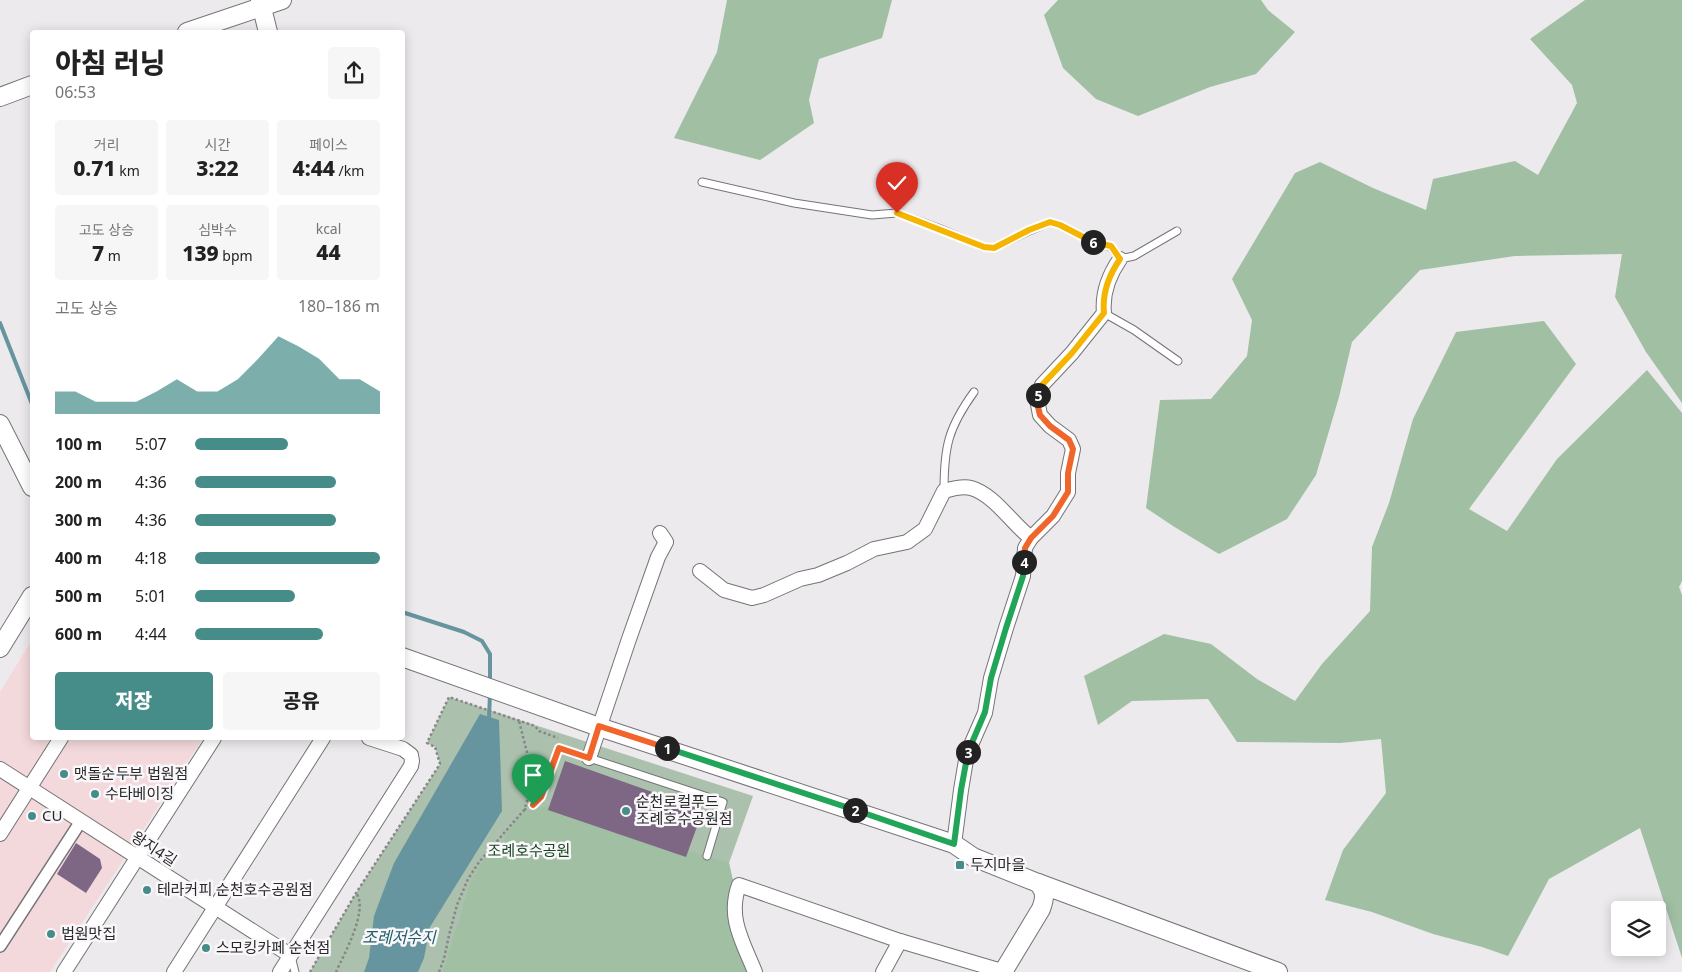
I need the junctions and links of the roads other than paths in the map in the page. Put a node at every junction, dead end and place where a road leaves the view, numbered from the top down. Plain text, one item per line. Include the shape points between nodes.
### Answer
1 (282, 0) edge
2 (261, 3) edge
3 (192, 30) edge
4 (268, 30) edge
5 (30, 87) edge
6 (0, 97) edge
7 (702, 182) dead end
8 (1177, 231) dead end
9 (1120, 259) junction
10 (1104, 313) junction
11 (1178, 361) dead end
12 (974, 392) dead end
13 (0, 424) edge
14 (30, 483) edge
15 (944, 491) junction
16 (660, 533) dead end
17 (1031, 538) junction
18 (700, 571) dead end
19 (30, 599) edge
20 (0, 648) edge
21 (405, 658) edge
22 (599, 726) junction
23 (60, 740) edge
24 (213, 740) edge
25 (321, 740) edge
26 (375, 740) edge
27 (559, 748) road end
28 (589, 758) junction
29 (0, 769) edge
30 (29, 788) junction
31 (81, 822) junction
32 (0, 834) edge
33 (954, 844) junction
34 (707, 856) dead end
35 (137, 858) junction
36 (1038, 882) junction
37 (215, 908) junction
38 (900, 941) junction
39 (0, 946) edge
40 (290, 954) junction
41 (64, 972) edge
42 (174, 972) edge
43 (280, 972) edge
44 (295, 972) edge
45 (755, 972) edge
46 (883, 972) edge
47 (1004, 972) edge
48 (1278, 972) edge

1 - 2 street
2 - 3 street
2 - 4 street
5 - 6 street
7 - 9 lane via 794,204 872,215 897,213 984,247 994,248 1050,222 1096,243 1111,246
8 - 9 lane via 1134,256
9 - 10 street via 1107,283
10 - 11 lane
10 - 17 street via 1042,385 1036,399 1040,415 1069,440 1073,449 1068,492 1053,516
12 - 15 lane via 952,427 944,458
13 - 14 street
15 - 17 street via 970,488 987,497
15 - 18 street via 925,530 907,542 874,549 764,595 752,598 724,590
16 - 22 street via 666,542
17 - 33 street via 1025,548 1023,576 991,678 985,712 967,754
19 - 20 street
21 - 22 street
22 - 28 street
22 - 33 street
23 - 30 street
24 - 35 street
25 - 37 street
26 - 40 street via 404,749 412,761
27 - 28 lane
28 - 34 lane via 723,802
29 - 30 street, 왕지4길
30 - 31 street, 왕지4길
30 - 32 street
31 - 35 street, 왕지4길
31 - 39 street
33 - 36 street via 973,857
35 - 37 street, 왕지4길
35 - 41 street
36 - 47 street via 1044,889 1045,899
36 - 48 street
37 - 40 street, 왕지4길
37 - 42 street
38 - 45 street via 739,885 734,905 736,921 742,945
38 - 46 street
38 - 47 street
40 - 43 street
40 - 44 lane

